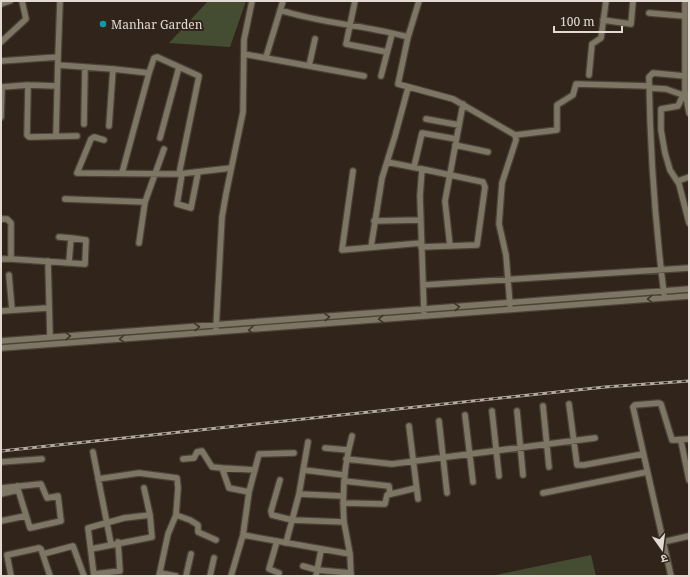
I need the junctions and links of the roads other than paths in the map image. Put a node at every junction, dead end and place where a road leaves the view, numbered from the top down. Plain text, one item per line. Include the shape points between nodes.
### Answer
1 (10, 1) edge
2 (22, 1) edge
3 (60, 1) edge
4 (252, 1) edge
5 (282, 1) edge
6 (355, 1) edge
7 (418, 1) edge
8 (606, 1) edge
9 (633, 1) edge
10 (685, 1) edge
11 (1, 4) edge
12 (280, 10) junction
13 (649, 13) dead end
14 (684, 16) junction
15 (603, 20) junction
16 (349, 26) junction
17 (392, 34) junction
18 (408, 37) junction
19 (316, 39) dead end
20 (1, 42) edge
21 (388, 52) junction
22 (244, 54) junction
23 (58, 57) junction
24 (266, 57) junction
25 (687, 60) edge
26 (1, 61) edge
27 (58, 65) junction
28 (309, 66) junction
29 (85, 67) junction
30 (179, 67) junction
31 (112, 68) junction
32 (149, 73) junction
33 (364, 76) dead end
34 (381, 76) dead end
35 (589, 76) dead end
36 (685, 76) junction
37 (28, 85) junction
38 (56, 86) junction
39 (649, 87) junction
40 (408, 88) junction
41 (684, 93) junction
42 (463, 104) junction
43 (689, 113) edge
44 (1, 117) edge
45 (426, 119) dead end
46 (84, 124) dead end
47 (459, 125) junction
48 (109, 126) dead end
49 (515, 135) junction
50 (56, 136) junction
51 (77, 136) dead end
52 (160, 138) dead end
53 (456, 139) junction
54 (104, 140) dead end
55 (455, 145) junction
56 (164, 149) dead end
57 (488, 152) dead end
58 (387, 162) junction
59 (414, 167) junction
60 (231, 168) junction
61 (422, 169) junction
62 (352, 171) dead end
63 (198, 172) junction
64 (122, 173) junction
65 (181, 174) junction
66 (450, 174) junction
67 (155, 175) junction
68 (689, 177) edge
69 (678, 181) junction
70 (65, 199) dead end
71 (145, 202) junction
72 (1, 219) edge
73 (374, 220) junction
74 (420, 220) junction
75 (689, 223) edge
76 (59, 237) dead end
77 (71, 238) junction
78 (139, 243) dead end
79 (421, 245) junction
80 (371, 246) junction
81 (450, 246) junction
82 (1, 259) edge
83 (11, 259) junction
84 (48, 261) junction
85 (69, 262) junction
86 (689, 268) edge
87 (661, 270) junction
88 (9, 275) dead end
89 (508, 278) junction
90 (423, 285) junction
91 (689, 289) edge
92 (664, 292) junction
93 (689, 296) edge
94 (664, 298) junction
95 (510, 302) junction
96 (48, 308) junction
97 (12, 310) junction
98 (510, 310) junction
99 (1, 311) edge
100 (424, 313) junction
101 (287, 320) junction
102 (216, 325) junction
103 (288, 327) junction
104 (216, 333) junction
105 (50, 337) junction
106 (43, 338) junction
107 (1, 341) edge
108 (44, 344) junction
109 (1, 348) edge
110 (569, 404) dead end
111 (543, 406) dead end
112 (492, 411) dead end
113 (517, 411) dead end
114 (465, 415) dead end
115 (439, 421) dead end
116 (409, 426) dead end
117 (352, 436) dead end
118 (595, 438) dead end
119 (689, 439) edge
120 (681, 441) junction
121 (308, 442) dead end
122 (573, 442) junction
123 (548, 445) junction
124 (325, 448) dead end
125 (520, 449) junction
126 (348, 450) junction
127 (93, 452) dead end
128 (495, 452) junction
129 (294, 454) dead end
130 (643, 454) junction
131 (469, 455) junction
132 (443, 458) junction
133 (42, 459) dead end
134 (183, 459) dead end
135 (346, 459) junction
136 (413, 460) junction
137 (1, 462) edge
138 (549, 467) dead end
139 (222, 468) junction
140 (255, 470) junction
141 (304, 470) junction
142 (647, 472) junction
143 (344, 474) junction
144 (523, 475) dead end
145 (498, 476) dead end
146 (98, 479) junction
147 (280, 480) dead end
148 (689, 480) edge
149 (344, 481) junction
150 (473, 482) dead end
151 (1, 488) edge
152 (18, 488) junction
153 (144, 488) dead end
154 (416, 488) junction
155 (249, 492) junction
156 (447, 493) dead end
157 (543, 493) dead end
158 (1, 494) edge
159 (299, 494) junction
160 (390, 494) junction
161 (343, 496) junction
162 (418, 499) dead end
163 (343, 504) junction
164 (150, 515) junction
165 (176, 515) junction
166 (25, 516) junction
167 (292, 520) junction
168 (1, 521) edge
169 (107, 522) junction
170 (344, 522) junction
171 (243, 535) junction
172 (689, 536) edge
173 (216, 540) dead end
174 (277, 541) junction
175 (118, 542) junction
176 (663, 542) junction
177 (286, 543) junction
178 (111, 544) junction
179 (91, 549) junction
180 (321, 550) junction
181 (43, 554) junction
182 (191, 554) dead end
183 (350, 554) junction
184 (214, 558) dead end
185 (303, 566) dead end
186 (279, 573) dead end
187 (317, 573) edge
188 (351, 574) edge
189 (94, 575) edge
190 (159, 575) edge
191 (11, 576) edge
192 (50, 576) edge
193 (84, 576) edge
194 (176, 576) edge
195 (186, 576) edge
196 (210, 576) edge
197 (232, 576) edge
198 (671, 576) edge

1 - 11 street
2 - 20 street via 26,19
3 - 23 street
4 - 22 street via 246,21
5 - 12 street
6 - 16 street
7 - 18 street
8 - 15 street
9 - 15 street via 631,24
10 - 14 street
12 - 16 street
12 - 24 street
13 - 14 street
14 - 25 street
15 - 35 street via 601,38 592,44
16 - 17 street
16 - 21 street via 346,41 348,46
17 - 18 street
17 - 21 street
18 - 40 street via 398,83
19 - 28 street
21 - 34 street
22 - 24 street
22 - 60 street via 243,112
23 - 26 street
23 - 27 street
24 - 28 street
25 - 36 street
27 - 29 street
27 - 38 street
28 - 33 street
29 - 31 street
29 - 46 street
30 - 32 street via 155,57
30 - 52 street
30 - 65 street via 198,75 199,79
31 - 32 street
31 - 48 street
32 - 64 street
36 - 39 street via 652,74 649,77
36 - 41 street
37 - 38 street
37 - 44 street via 2,87
37 - 50 street via 28,136
38 - 50 street
39 - 41 street
39 - 49 street via 576,84 573,95 557,104 557,130
39 - 87 street via 650,134
40 - 42 street
40 - 58 street
41 - 43 street
41 - 69 street via 678,106 660,110 665,153 670,170
42 - 47 street
42 - 49 street
45 - 47 street
47 - 53 street
49 - 89 street via 516,140 502,183 499,224
50 - 51 street
53 - 55 street
53 - 59 street via 422,134
54 - 64 street via 94,137 91,139 76,173
55 - 57 street
55 - 66 street
56 - 67 street
58 - 59 street
58 - 73 street
59 - 61 street
60 - 63 street
60 - 102 street via 222,217
61 - 66 street
61 - 74 street
62 - 80 street via 341,249
63 - 65 street
63 - 65 street via 191,208 177,204
64 - 67 street
65 - 67 street
66 - 81 street via 445,201
66 - 81 street via 483,182 486,186 478,244
67 - 71 street
68 - 69 street
69 - 75 street
70 - 71 street
71 - 78 street
72 - 83 street via 7,219 11,223
73 - 74 street
73 - 80 street
74 - 79 street
76 - 77 street
77 - 85 street
77 - 85 street via 86,240 85,263
79 - 80 street
79 - 81 street
79 - 90 street
82 - 83 street
83 - 84 street
84 - 85 street
84 - 96 street
86 - 87 street
87 - 89 street
87 - 92 street
88 - 97 street
89 - 90 street
89 - 95 street
90 - 100 street
91 - 92 street
92 - 94 street
92 - 95 street
93 - 94 street
94 -> 98 street
95 - 98 street
100 -> 95 street
96 - 97 street
96 - 105 street
97 - 99 street
98 - 100 street
101 -> 100 street
100 -> 103 street
101 - 102 street
101 - 103 street
102 - 104 street
105 -> 102 street
103 -> 104 street
104 -> 108 street
105 - 106 street
106 - 107 street
106 - 108 street
108 - 109 street
110 - 122 street
111 - 123 street
112 - 128 street
113 - 125 street
114 - 131 street
115 - 132 street
116 - 136 street
117 - 126 street
118 - 122 street
119 - 120 street
120 - 130 street via 672,440 670,437 661,404 634,405 632,410
120 - 148 street
121 - 141 street
122 - 123 street
122 - 130 street via 576,463 580,466
123 - 125 street
123 - 138 street
124 - 126 street
125 - 128 street
125 - 144 street
126 - 135 street
127 - 146 street
128 - 131 street
128 - 145 street
129 - 140 street via 259,454
130 - 142 street
131 - 132 street
131 - 150 street
132 - 136 street
132 - 156 street
133 - 137 street
134 - 139 street via 194,458 197,452 202,451 212,466
135 - 136 street via 386,464
135 - 143 street
136 - 154 street
139 - 140 street
139 - 155 street via 229,488
140 - 155 street
141 - 143 street
141 - 159 street
142 - 157 street
142 - 176 street
143 - 149 street
146 - 165 street via 139,473 177,478
146 - 169 street
147 - 167 street via 271,514
149 - 160 street via 389,486
149 - 161 street
151 - 152 street
152 - 158 street
152 - 166 street
152 - 166 street via 40,483 47,498 58,497 60,522 31,528
153 - 164 street
154 - 160 street
154 - 162 street
155 - 171 street
159 - 161 street
159 - 167 street
160 - 163 street via 385,504
161 - 163 street
163 - 170 street
164 - 169 street
164 - 175 street via 152,537
165 - 173 street via 194,522 198,525 198,532
165 - 190 street via 168,534
166 - 168 street
167 - 170 street
167 - 177 street
169 - 178 street
169 - 179 street via 88,528
170 - 183 street
171 - 174 street
171 - 197 street
172 - 176 street
174 - 177 street
174 - 186 street via 269,569
175 - 178 street
175 - 189 street via 120,571
176 - 198 street
177 - 180 street
178 - 179 street
179 - 189 street
180 - 183 street
180 - 187 street
181 - 191 street via 39,548 7,555
181 - 192 street
181 - 193 street via 73,546
182 - 195 street
183 - 188 street
184 - 196 street
185 - 187 street
187 - 188 street
190 - 194 street

